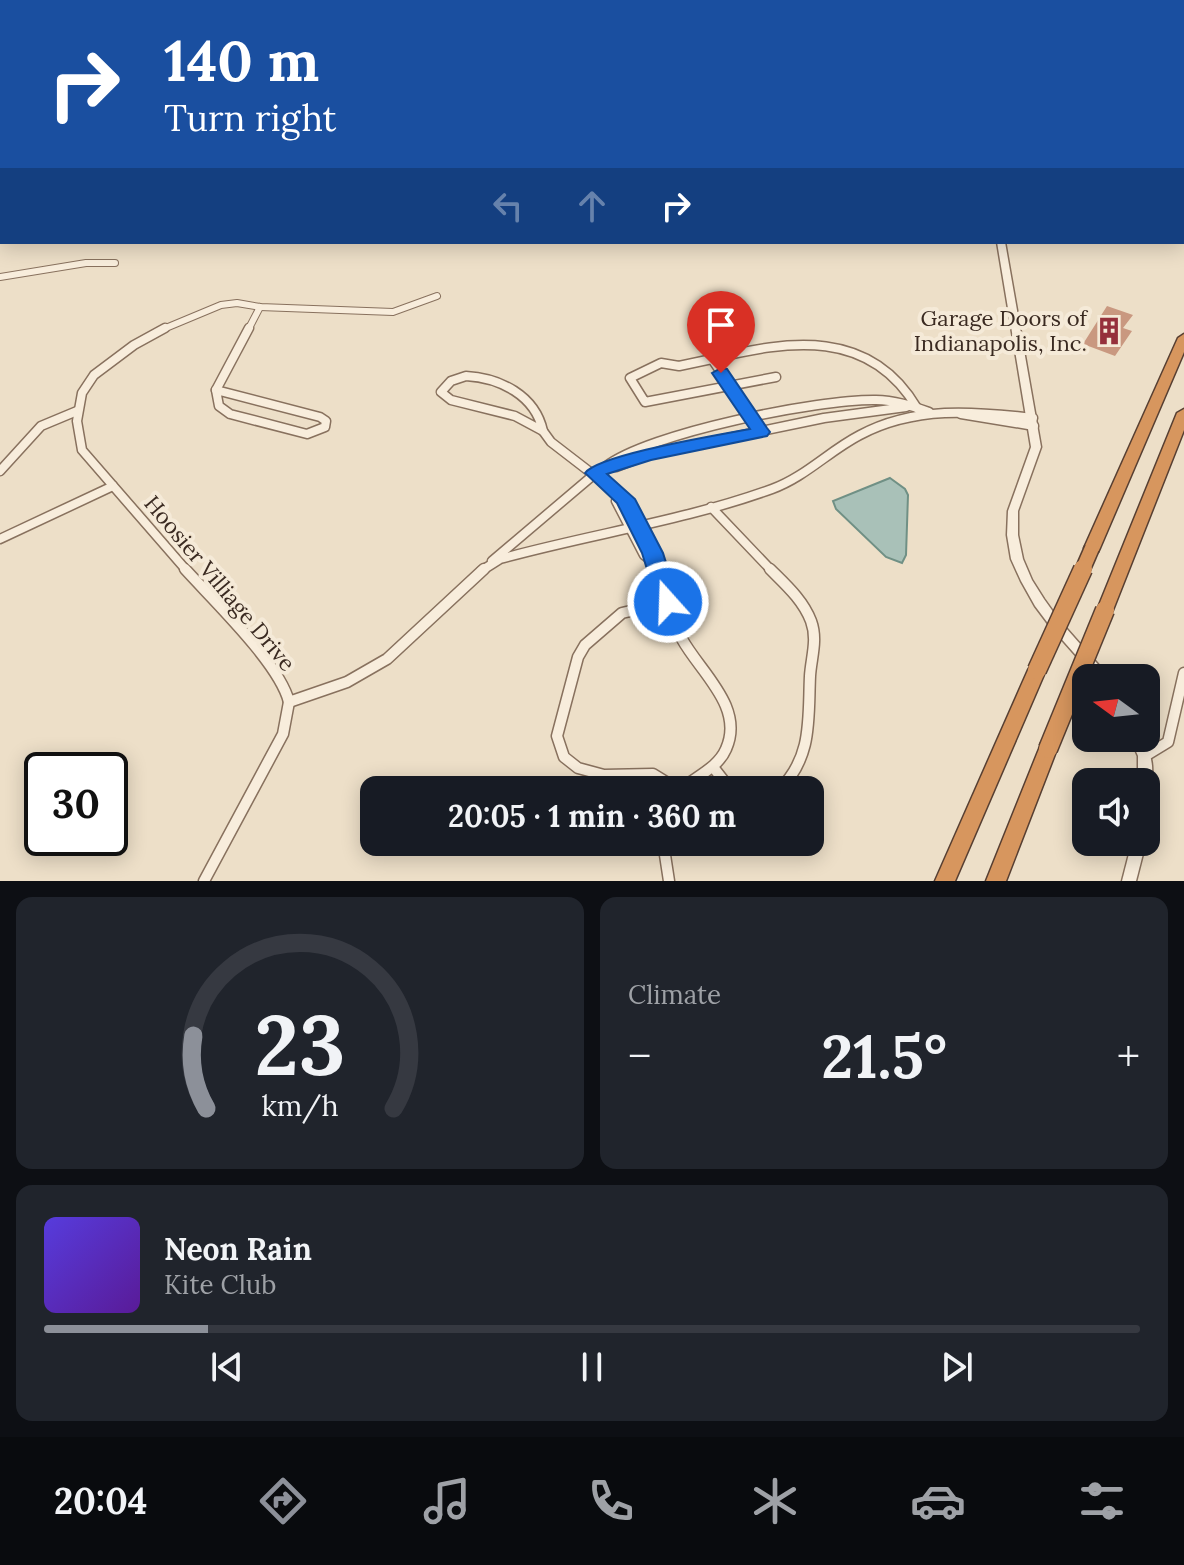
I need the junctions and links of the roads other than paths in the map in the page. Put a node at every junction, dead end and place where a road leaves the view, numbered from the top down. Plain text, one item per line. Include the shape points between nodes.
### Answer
1 (1001, 244) edge
2 (115, 263) dead end
3 (0, 277) edge
4 (437, 296) dead end
5 (260, 307) junction
6 (1184, 338) edge
7 (712, 359) junction
8 (776, 377) dead end
9 (730, 386) junction
10 (216, 390) junction
11 (906, 407) junction
12 (917, 408) junction
13 (77, 411) junction
14 (930, 413) junction
15 (1184, 413) edge
16 (752, 420) junction
17 (1034, 422) junction
18 (543, 431) junction
19 (761, 432) junction
20 (605, 467) junction
21 (0, 471) edge
22 (595, 473) junction
23 (113, 486) junction
24 (711, 507) junction
25 (635, 527) junction
26 (0, 539) edge
27 (488, 565) junction
28 (668, 602) junction
29 (1092, 664) edge
30 (1184, 673) edge
31 (289, 702) junction
32 (1143, 752) edge
33 (1145, 756) junction
34 (713, 767) junction
35 (1145, 768) edge
36 (656, 776) edge
37 (700, 776) edge
38 (720, 776) edge
39 (793, 776) edge
40 (665, 856) edge
41 (1135, 856) edge
42 (204, 881) edge
43 (669, 881) edge
44 (945, 881) edge
45 (996, 881) edge
46 (1129, 881) edge

1 - 17 street
2 - 3 street
4 - 5 street via 393,312
5 - 10 street
5 - 13 street via 221,305 117,353 87,384
6 - 44 highway, bridge
7 - 9 street
7 - 9 street via 679,366 661,363 630,378 645,402
7 - 12 street via 768,345 814,342 875,362 895,376
8 - 9 street
9 - 16 street
10 - 10 street via 219,406 230,414 307,434 325,427 320,417
11 - 12 street
11 - 16 street via 892,400 853,401
11 - 19 street
12 - 14 street
13 - 21 street via 41,426
13 - 23 street, Hoosier Villiage Drive via 82,450
14 - 17 street, Hoosier Villiage Drive
14 - 24 street, Hoosier Villiage Drive via 878,427 792,480
15 - 45 highway, bridge
16 - 19 street
16 - 20 street via 647,444 609,459
17 - 29 street via 1033,465 1014,506 1014,552 1037,597
18 - 18 street via 538,410 529,400 476,375 460,376 441,392 451,400 515,416
18 - 22 street
19 - 20 street
20 - 22 street
22 - 25 street via 619,496 616,501
22 - 27 street
23 - 26 street
23 - 31 street, Hoosier Villiage Drive via 270,666
24 - 25 street, Hoosier Villiage Drive
24 - 39 street via 803,603 813,625 815,657 805,750
25 - 27 street, Hoosier Villiage Drive
25 - 28 street
27 - 31 street, Hoosier Villiage Drive via 364,675
28 - 34 street via 684,641 725,702 731,720 729,743
28 - 36 street via 622,613 585,645 557,736 564,757 578,768 604,775
30 - 33 street via 1168,742
31 - 42 street via 283,734
32 - 33 street
33 - 35 street
34 - 37 street
34 - 38 street
40 - 43 street
41 - 46 street

